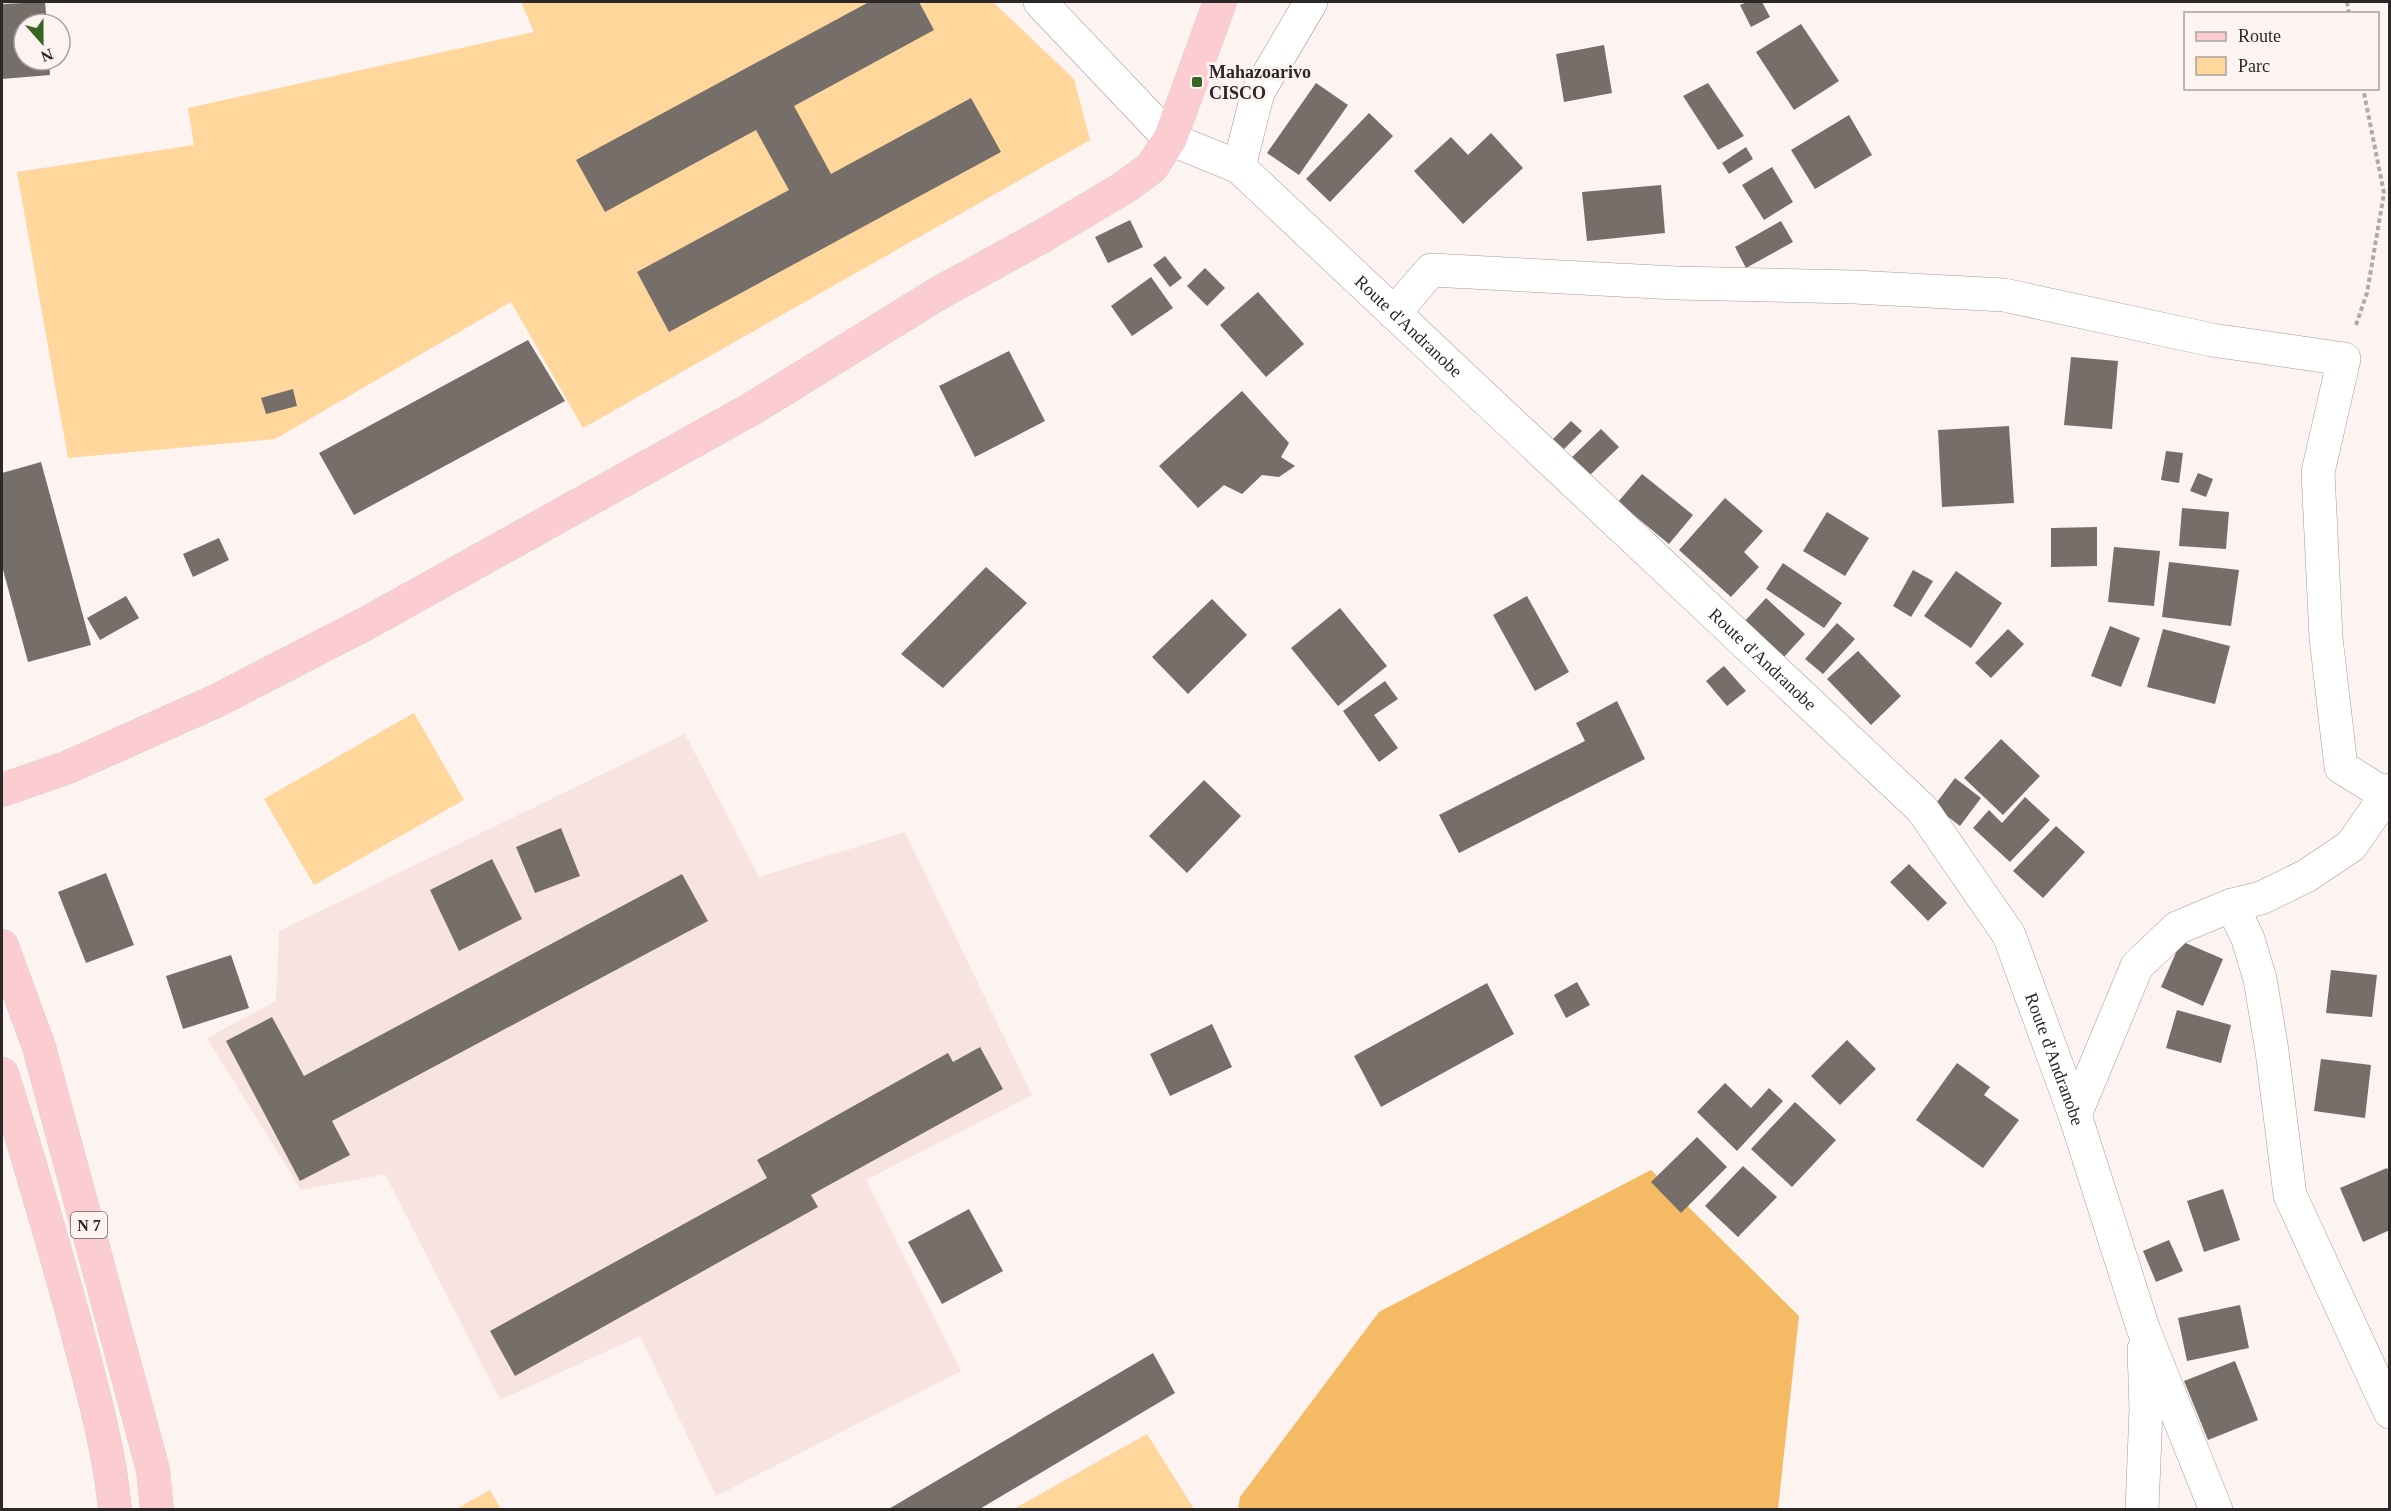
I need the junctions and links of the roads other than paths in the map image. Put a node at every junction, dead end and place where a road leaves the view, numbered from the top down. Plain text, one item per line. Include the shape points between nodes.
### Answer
1 (1040, 2) edge
2 (1220, 2) edge
3 (1311, 2) edge
4 (1170, 139) junction
5 (1239, 167) junction
6 (1394, 313) junction
7 (2, 790) edge
8 (2388, 792) edge
9 (2232, 905) junction
10 (2, 946) edge
11 (2, 1074) edge
12 (2075, 1116) junction
13 (2143, 1328) junction
14 (2390, 1412) edge
15 (115, 1509) edge
16 (157, 1509) edge
17 (2142, 1509) edge
18 (2216, 1509) edge

1 - 4 street, Route d'Andranobe
2 - 4 main road
3 - 5 street via 1258,92
4 - 5 street, Route d'Andranobe
4 - 7 main road via 1152,167 1125,187 939,293 753,408 409,600 216,700 66,768
5 - 6 street, Route d'Andranobe
6 - 8 street via 1431,270 1664,283 1854,287 2004,296 2212,340 2344,358 2318,472 2326,638 2341,767
6 - 12 street, Route d'Andranobe via 1922,809 2009,935
8 - 9 street via 2351,846 2306,876 2260,898
9 - 12 street via 2177,928 2137,966
9 - 14 street via 2260,979 2290,1195
10 - 16 main road, N 7 via 39,1047 80,1193 153,1470
11 - 15 main road, N 7 via 38,1186 101,1422
12 - 13 street, Route d'Andranobe
13 - 17 street
13 - 18 street, Route d'Andranobe

